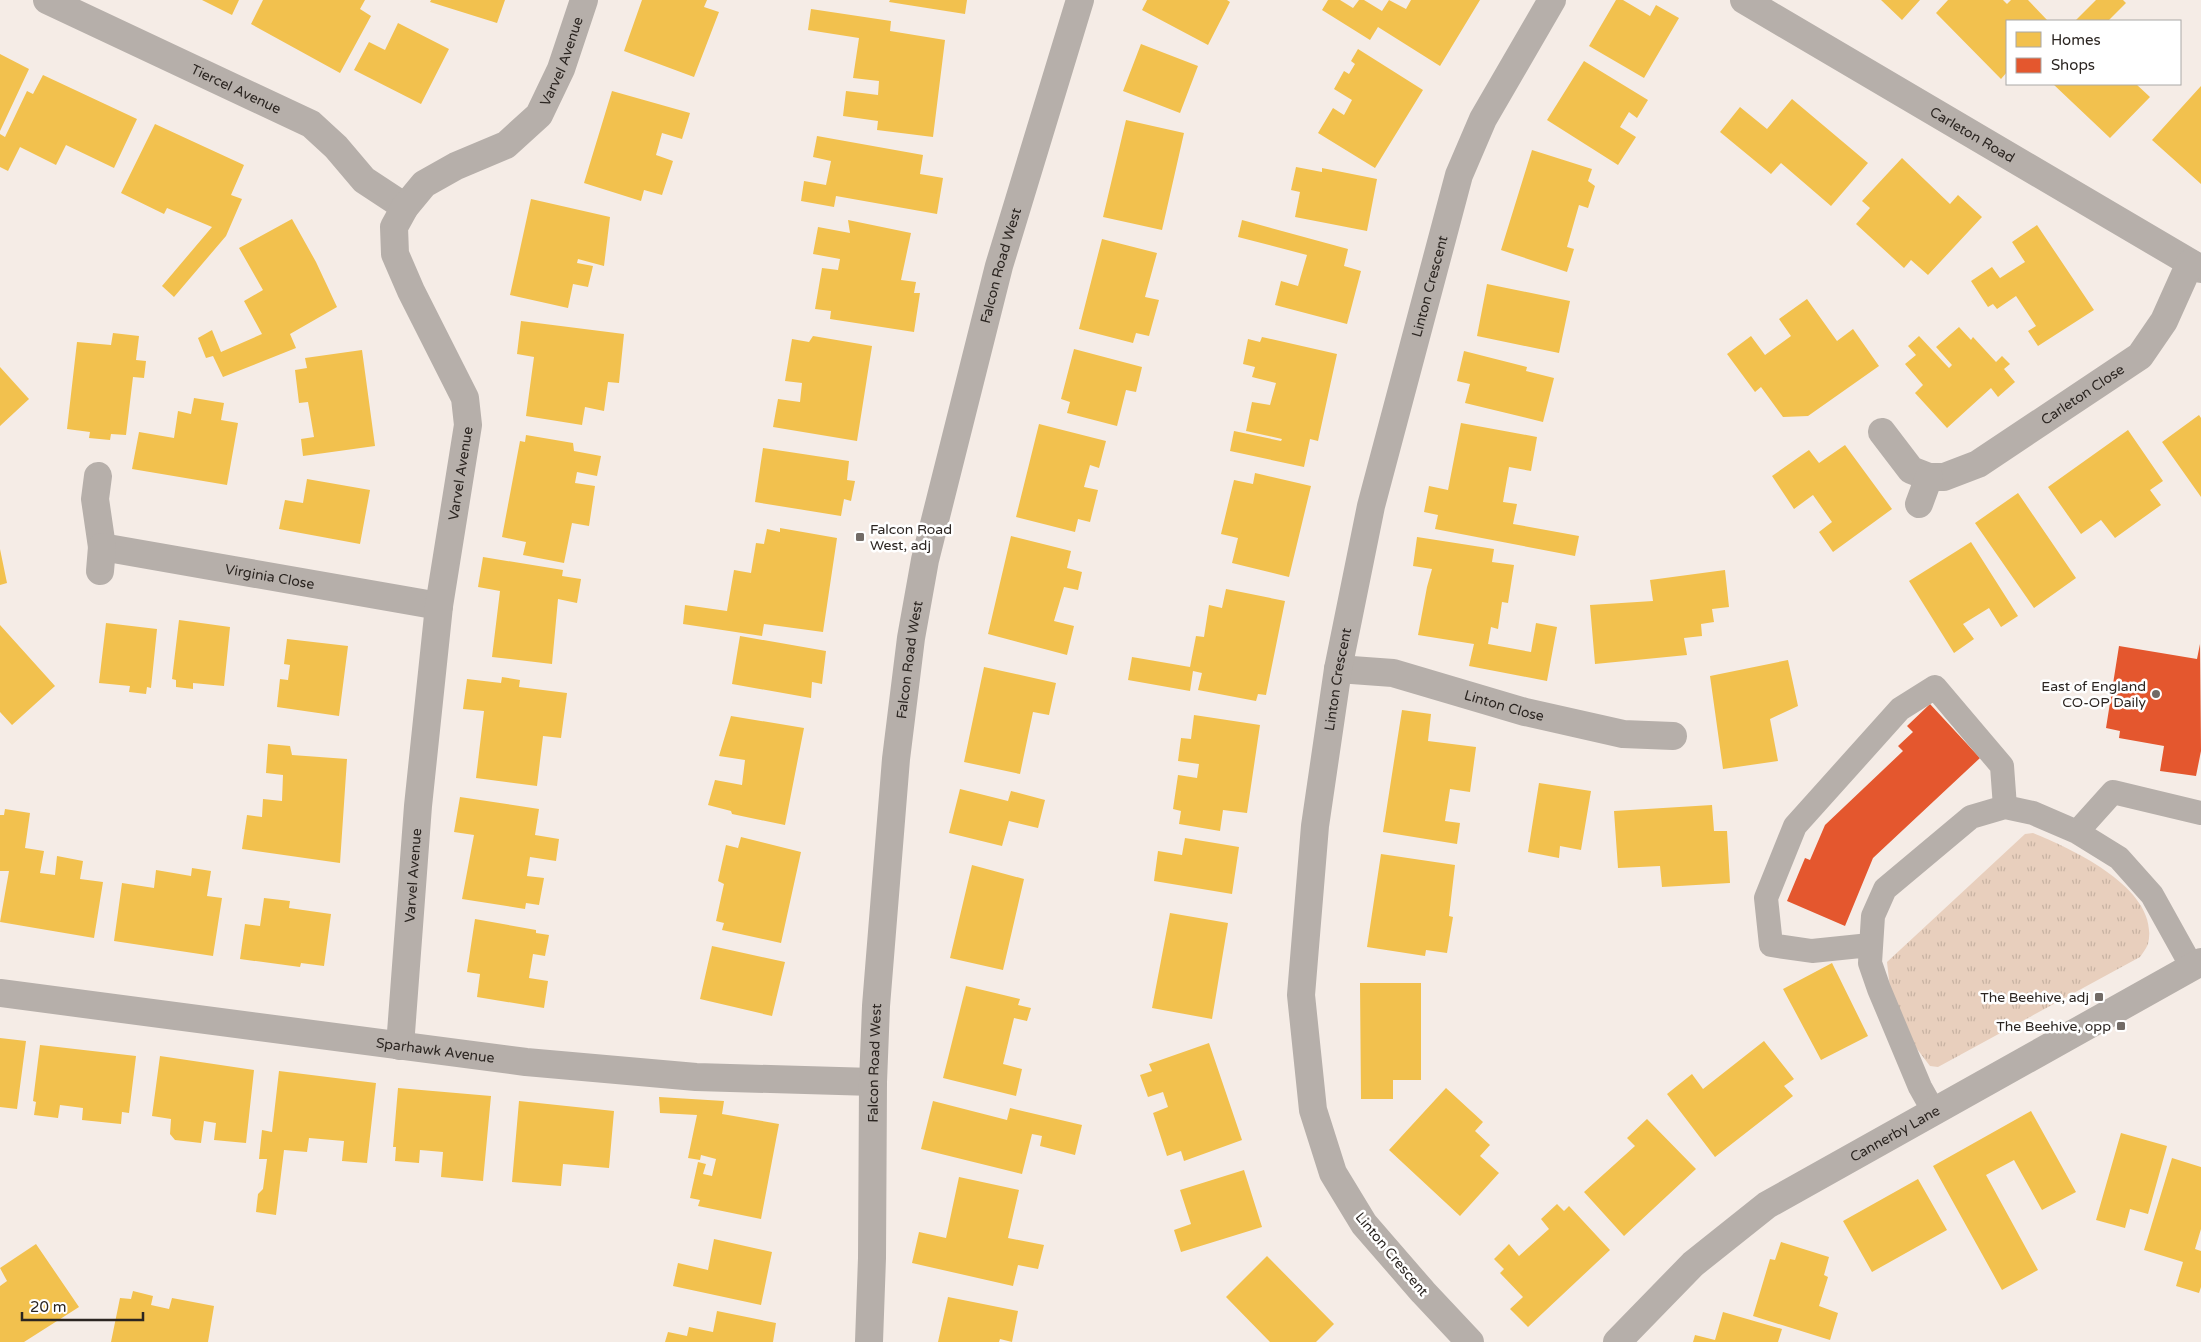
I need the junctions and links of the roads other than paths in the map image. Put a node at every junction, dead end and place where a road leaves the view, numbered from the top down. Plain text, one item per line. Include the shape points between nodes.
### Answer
1 (47, 0) edge
2 (584, 0) edge
3 (1080, 0) edge
4 (1552, 0) edge
5 (1744, 0) edge
6 (405, 207) junction
7 (2196, 266) edge
8 (1882, 432) dead end
9 (98, 476) dead end
10 (1929, 477) junction
11 (1919, 504) dead end
12 (440, 606) junction
13 (1338, 669) junction
14 (1673, 736) dead end
15 (2005, 806) junction
16 (2201, 813) edge
17 (2076, 832) junction
18 (1870, 945) junction
19 (2196, 965) edge
20 (0, 993) edge
21 (400, 1046) junction
22 (873, 1082) junction
23 (1934, 1112) junction
24 (869, 1342) edge
25 (1470, 1342) edge
26 (1617, 1342) edge

1 - 6 street, Tiercel Avenue via 311,124 364,180
2 - 6 street, Varvel Avenue via 561,69 538,115 506,145 456,166 424,184
3 - 22 street, Falcon Road West via 999,266 925,560 911,638 896,759
4 - 13 street, Linton Crescent via 1483,119 1459,175 1371,506
5 - 7 street, Carleton Road
6 - 12 street, Varvel Avenue via 394,227 395,254 465,398 468,425
7 - 10 street, Carleton Close via 2140,356 1978,464 1944,477
8 - 10 street via 1912,470
9 - 12 street, Virginia Close via 95,498 101,559
10 - 11 street
12 - 21 street, Varvel Avenue via 418,806
13 - 14 street, Linton Close via 1393,673 1525,712 1623,734
13 - 25 street, Linton Crescent via 1315,826 1301,995 1313,1110 1333,1173 1364,1224
15 - 17 lane via 2033,813
15 - 18 lane via 1971,817 1885,889 1873,916
15 - 18 lane via 2002,766 1935,687 1900,709 1795,826 1766,898 1771,945 1812,951
16 - 17 lane via 2113,792
17 - 19 lane via 2119,858 2152,895
18 - 23 lane via 1870,963 1879,989 1920,1087
19 - 23 street, Cannerby Lane
20 - 21 street, Sparhawk Avenue
21 - 22 street, Sparhawk Avenue via 526,1062 696,1077
22 - 24 street, Falcon Road West
23 - 26 street, Cannerby Lane via 1767,1205 1693,1264

